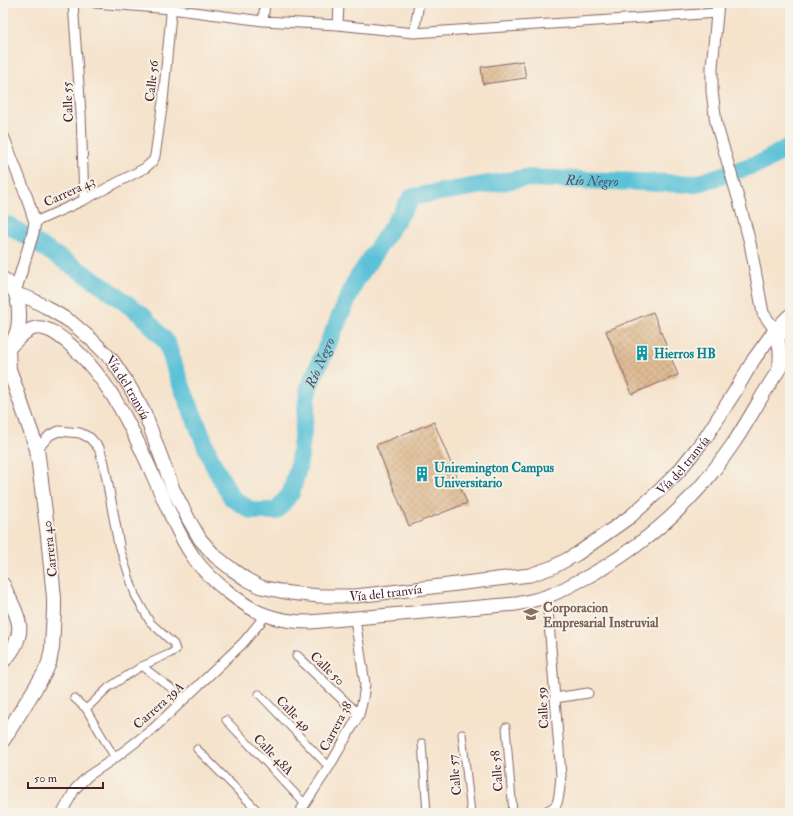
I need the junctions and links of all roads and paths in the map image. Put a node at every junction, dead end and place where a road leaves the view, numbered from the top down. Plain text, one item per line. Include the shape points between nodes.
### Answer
1 (73, 3) edge
2 (95, 3) edge
3 (265, 3) edge
4 (339, 3) edge
5 (419, 3) edge
6 (172, 6) edge
7 (718, 8) edge
8 (263, 21) junction
9 (338, 25) junction
10 (414, 33) junction
11 (3, 136) edge
12 (152, 161) joint
13 (84, 200) junction
14 (35, 222) junction
15 (23, 264) junction
16 (4, 279) edge
17 (16, 293) junction
18 (790, 315) edge
19 (775, 330) junction
20 (790, 334) edge
21 (5, 351) edge
22 (790, 354) edge
23 (779, 368) junction
24 (37, 449) junction
25 (119, 545) joint
26 (3, 585) edge
27 (547, 597) junction
28 (266, 616) junction
29 (355, 618) junction
30 (298, 656) dead end
31 (3, 661) edge
32 (142, 666) junction
33 (588, 693) dead end
34 (259, 694) dead end
35 (74, 698) dead end
36 (184, 698) junction
37 (555, 698) junction
38 (86, 709) junction
39 (359, 715) junction
40 (226, 720) dead end
41 (506, 727) dead end
42 (462, 734) dead end
43 (3, 740) edge
44 (422, 743) dead end
45 (197, 749) dead end
46 (115, 758) junction
47 (328, 767) junction
48 (306, 804) junction
49 (63, 811) edge
50 (546, 812) edge
51 (260, 813) edge
52 (299, 813) edge
53 (427, 813) edge
54 (471, 813) edge
55 (513, 813) edge

1 - 13 street, Calle 55 via 82,113
2 - 6 street
3 - 8 street
4 - 9 street
5 - 10 street
6 - 8 street
6 - 12 street, Calle 56 via 163,102 155,156
7 - 10 street
7 - 19 street via 712,67 716,123 750,243 763,312
8 - 9 street
9 - 10 street
11 - 14 street
12 - 13 street, Carrera 43 via 145,168
13 - 14 street, Carrera 43
14 - 15 street, Carrera 43
15 - 16 street
15 - 17 street, Carrera 43
16 - 17 main road
17 - 19 main road, Vía del tranvía via 71,322 112,360 145,414 173,489 188,520 215,556 261,587 319,596 355,596 530,575 553,567 577,554 631,516 678,472 706,437
17 - 21 main road via 19,314 17,333
18 - 19 main road, Vía del tranvía
19 - 20 main road
19 - 23 main road via 780,347
21 - 24 main road, Carrera 40
21 - 28 main road, Vía del tranvía via 25,333 40,327 61,336 77,351 98,375 132,429 177,528 194,558 208,574 243,603
22 - 23 main road, Vía del tranvía
23 - 27 main road, Vía del tranvía via 735,441 690,498 648,536 614,561 587,578
24 - 25 street via 50,435 59,430 80,432 90,438 98,448 104,463
24 - 43 main road, Carrera 40 via 54,598 52,648 44,674
25 - 32 street via 135,595 150,622 174,644 176,650
26 - 31 main road via 20,625 15,646
27 - 29 main road, Vía del tranvía via 516,604
27 - 37 street, Calle 59
28 - 29 main road, Vía del tranvía via 295,622
28 - 36 street, Carrera 39A via 244,643
29 - 39 street, Carrera 38 via 365,684
30 - 39 street, Calle 50
32 - 36 street
32 - 38 street via 109,687
33 - 37 street
34 - 47 street, Calle 49
35 - 38 street
36 - 46 street, Carrera 39A via 154,728
37 - 50 street, Calle 59 via 560,792 556,804
38 - 46 street
39 - 47 street, Carrera 38
40 - 48 street, Calle 48A
41 - 55 street, Calle 58
42 - 54 street, Calle 57
44 - 53 street
45 - 51 street
46 - 49 street, Carrera 39A via 88,776 75,789
47 - 48 street, Carrera 38
48 - 52 street, Carrera 38

